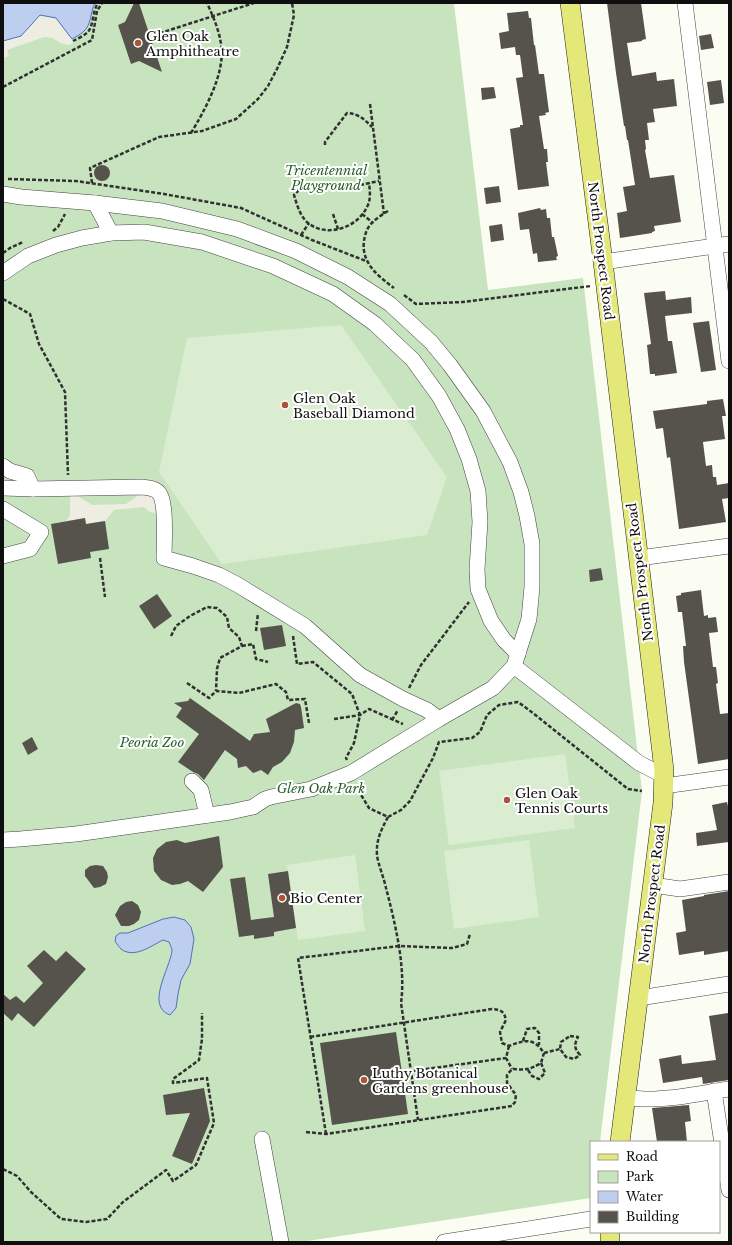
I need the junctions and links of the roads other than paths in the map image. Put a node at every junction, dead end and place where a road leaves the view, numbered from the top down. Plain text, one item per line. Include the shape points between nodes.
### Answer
1 (570, 3) edge
2 (685, 3) edge
3 (3, 194) edge
4 (95, 203) junction
5 (110, 233) junction
6 (722, 245) edge
7 (603, 262) junction
8 (3, 273) edge
9 (729, 361) edge
10 (3, 466) edge
11 (3, 488) edge
12 (33, 489) junction
13 (3, 509) edge
14 (729, 546) edge
15 (3, 556) edge
16 (639, 558) junction
17 (516, 660) junction
18 (439, 719) junction
19 (729, 777) edge
20 (192, 781) dead end
21 (664, 781) junction
22 (207, 816) junction
23 (3, 840) edge
24 (729, 882) edge
25 (653, 885) junction
26 (729, 984) edge
27 (639, 998) junction
28 (729, 1089) edge
29 (714, 1091) junction
30 (626, 1097) junction
31 (262, 1139) dead end
32 (620, 1141) edge
33 (729, 1190) edge
34 (590, 1219) edge
35 (476, 1239) edge
36 (281, 1242) edge
37 (444, 1242) edge

1 - 7 main road, North Prospect Road
2 - 6 street
3 - 4 street
4 - 5 street
4 - 17 street via 162,211 237,229 296,251 348,277 390,304 431,342 483,411 510,462 521,492 532,544 532,587 528,619
5 - 8 street via 56,245 28,256
5 - 17 street via 144,232 202,242 273,266 333,294 375,324 413,360 439,396 457,429 469,459 478,491 478,589 491,621
6 - 7 street
6 - 9 street
7 - 16 main road, North Prospect Road
10 - 12 street via 27,476
11 - 12 street
12 - 18 street via 142,486 155,489 160,494 164,508 164,558 219,575 238,584 305,626 360,675 427,710
13 - 15 street via 41,532 30,549
14 - 16 street
16 - 21 main road, North Prospect Road
17 - 18 street via 493,688
17 - 21 street
18 - 22 street via 351,773 332,781 311,789 265,799 253,807
19 - 21 street
20 - 22 street via 201,790
21 - 25 main road, North Prospect Road
22 - 23 street via 76,834
24 - 25 street via 680,888
25 - 27 main road, North Prospect Road
26 - 27 street
27 - 30 main road, North Prospect Road
28 - 29 street
29 - 30 street via 655,1099
29 - 33 street
30 - 32 main road, North Prospect Road
31 - 36 street
34 - 35 street
35 - 37 street

